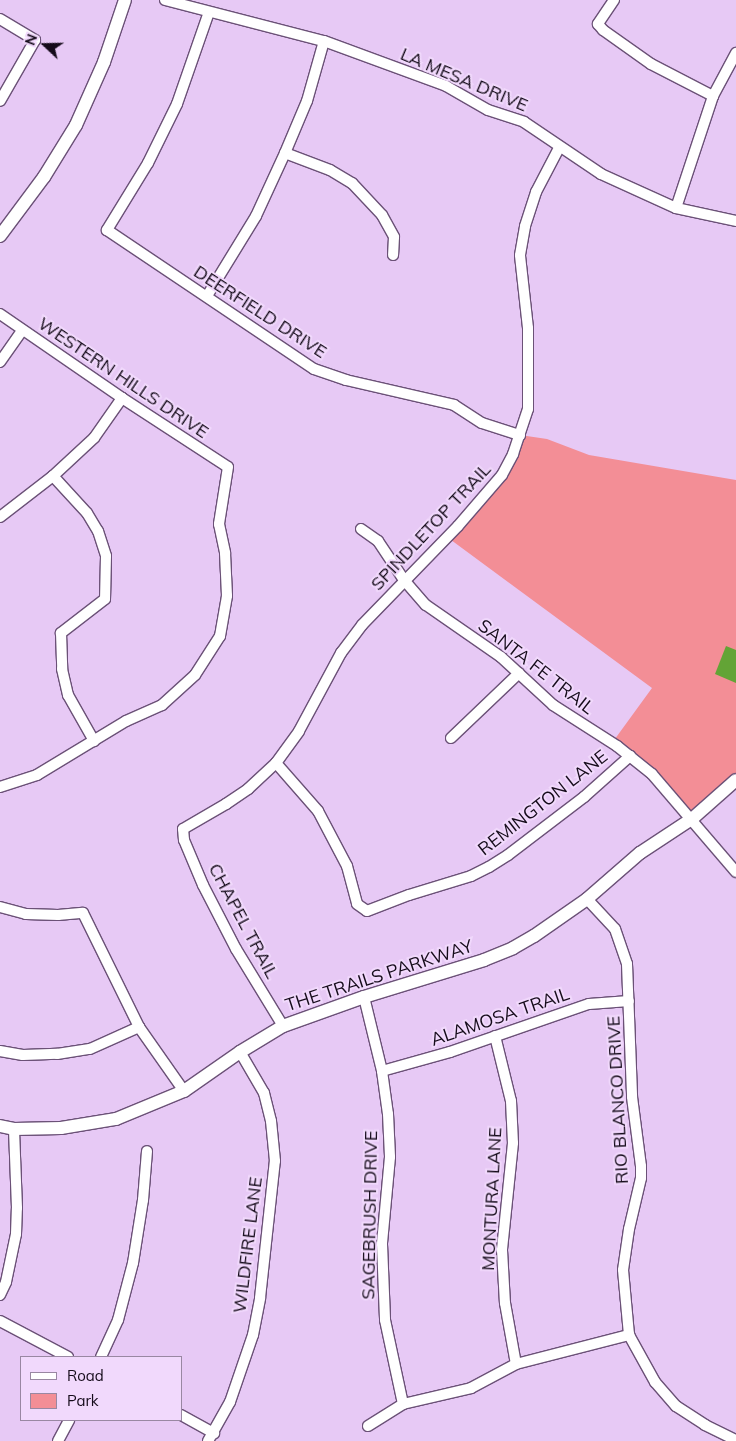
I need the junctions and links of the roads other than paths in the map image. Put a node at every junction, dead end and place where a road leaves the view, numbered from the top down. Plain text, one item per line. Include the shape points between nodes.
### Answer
1 (125, 0) edge
2 (165, 0) edge
3 (614, 0) edge
4 (209, 12) junction
5 (0, 19) edge
6 (324, 41) junction
7 (736, 53) edge
8 (714, 96) junction
9 (0, 101) edge
10 (559, 148) junction
11 (286, 153) junction
12 (676, 208) junction
13 (736, 221) edge
14 (0, 236) edge
15 (392, 255) dead end
16 (207, 296) junction
17 (0, 314) edge
18 (22, 330) junction
19 (0, 362) edge
20 (122, 398) junction
21 (520, 435) junction
22 (53, 476) junction
23 (0, 516) edge
24 (361, 529) dead end
25 (404, 580) junction
26 (518, 672) junction
27 (451, 738) dead end
28 (94, 741) junction
29 (630, 756) junction
30 (276, 763) junction
31 (736, 780) edge
32 (0, 787) edge
33 (692, 818) junction
34 (183, 829) joint
35 (736, 872) edge
36 (587, 899) junction
37 (0, 907) edge
38 (364, 997) junction
39 (629, 1001) junction
40 (284, 1026) junction
41 (140, 1027) junction
42 (495, 1036) junction
43 (0, 1051) edge
44 (240, 1052) junction
45 (382, 1071) junction
46 (184, 1091) junction
47 (0, 1126) edge
48 (14, 1128) junction
49 (148, 1151) dead end
50 (0, 1294) edge
51 (0, 1321) edge
52 (629, 1335) junction
53 (66, 1356) edge
54 (101, 1356) edge
55 (516, 1364) junction
56 (403, 1404) junction
57 (182, 1416) edge
58 (68, 1421) edge
59 (368, 1426) dead end
60 (211, 1437) edge
61 (736, 1440) edge
62 (58, 1441) edge

1 - 14 street via 104,62 76,125 44,177
2 - 4 street, LA MESA DRIVE
3 - 8 street via 598,24 651,64
4 - 6 street, LA MESA DRIVE
4 - 16 street, DEERFIELD DRIVE via 177,104 148,163 107,230
5 - 9 street via 35,40
6 - 10 street, LA MESA DRIVE via 446,86 488,110 524,122
6 - 11 street via 307,101
7 - 8 street
8 - 12 street
10 - 12 street, LA MESA DRIVE via 602,174
10 - 21 street, SPINDLETOP TRAIL via 536,192 520,255 529,363 528,409
11 - 15 street via 330,170 352,183 382,215 394,236
11 - 16 street via 256,216
12 - 13 street, LA MESA DRIVE
16 - 21 street, DEERFIELD DRIVE via 314,369 346,380 454,405 482,423
17 - 18 street, WESTERN HILLS DRIVE
18 - 19 street
18 - 20 street, WESTERN HILLS DRIVE
20 - 22 street via 94,438
20 - 28 street, WESTERN HILLS DRIVE via 228,467 219,524 225,554 227,596 220,636 195,675 162,705 126,721
21 - 25 street, SPINDLETOP TRAIL via 502,475 486,496
22 - 23 street
22 - 28 street via 87,513 98,531 106,556 105,599 61,633 62,669 68,695
24 - 25 street, SANTA FE TRAIL via 378,542
25 - 26 street, SANTA FE TRAIL via 426,605
25 - 30 street, SPINDLETOP TRAIL via 341,653 299,731
26 - 27 street
26 - 29 street, SANTA FE TRAIL via 553,705
28 - 32 street via 37,775
29 - 30 street, REMINGTON LANE via 584,797 489,867 371,911 357,904 347,866 318,811
29 - 33 street, SANTA FE TRAIL via 652,774
30 - 34 street, SPINDLETOP TRAIL via 234,799
31 - 33 street, THE TRAILS PARKWAY
33 - 35 street, SANTA FE TRAIL
33 - 36 street, THE TRAILS PARKWAY via 640,854
34 - 40 street, CHAPEL TRAIL via 184,840 199,876 236,949
36 - 38 street, THE TRAILS PARKWAY via 534,936 498,954
36 - 39 street, RIO BLANCO DRIVE via 615,929 620,940 627,964
37 - 41 street via 26,914 83,912
38 - 40 street, THE TRAILS PARKWAY
38 - 45 street, SAGEBRUSH DRIVE
39 - 42 street, ALAMOSA TRAIL via 589,1004
39 - 52 street, RIO BLANCO DRIVE via 632,1096 641,1166 623,1270
40 - 44 street, THE TRAILS PARKWAY
41 - 43 street via 90,1049 23,1055
41 - 46 street
42 - 45 street, ALAMOSA TRAIL
42 - 55 street, MONTURA LANE via 512,1101 512,1151 502,1250 505,1303
44 - 46 street, THE TRAILS PARKWAY
44 - 60 street, WILDFIRE LANE via 264,1093 275,1161 253,1335 230,1402
45 - 56 street, SAGEBRUSH DRIVE via 390,1156 382,1244 385,1320
46 - 48 street, THE TRAILS PARKWAY via 116,1119 61,1128
47 - 48 street, THE TRAILS PARKWAY
48 - 50 street via 16,1234 6,1282
49 - 54 street via 133,1262 118,1320
51 - 53 street
52 - 55 street
52 - 61 street, RIO BLANCO DRIVE via 655,1382 676,1406
55 - 56 street via 471,1388
56 - 59 street
57 - 60 street
58 - 62 street

